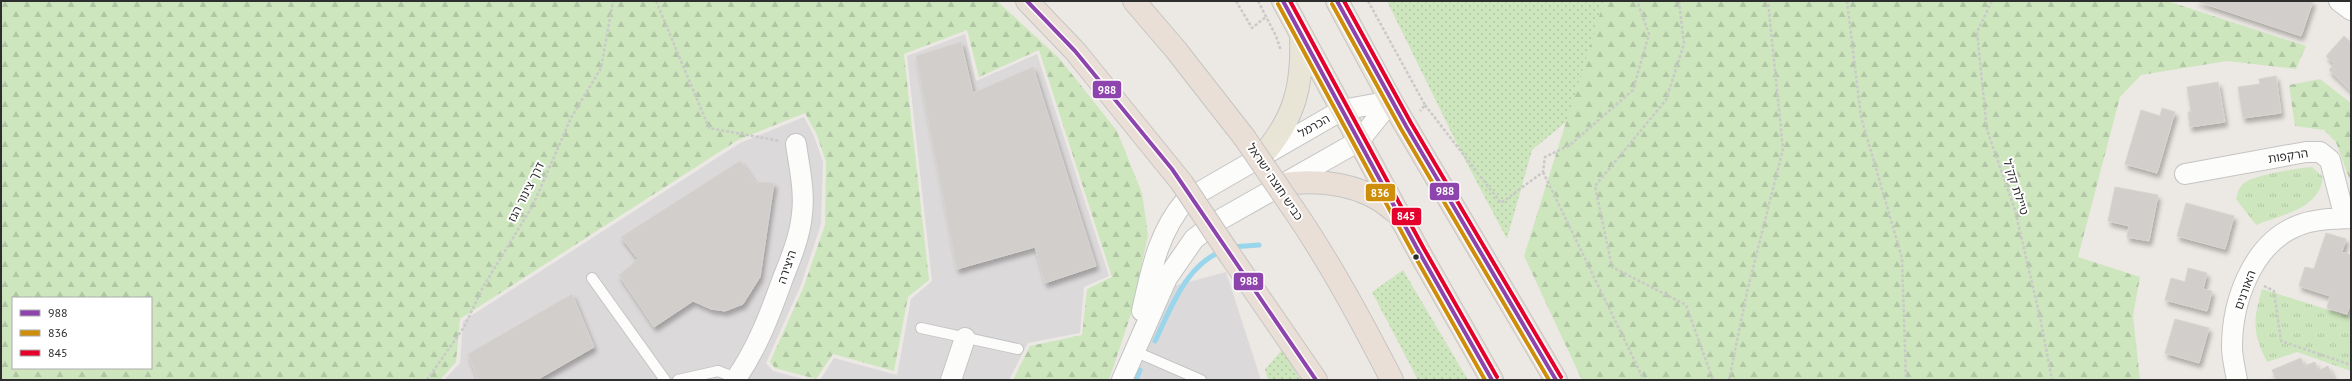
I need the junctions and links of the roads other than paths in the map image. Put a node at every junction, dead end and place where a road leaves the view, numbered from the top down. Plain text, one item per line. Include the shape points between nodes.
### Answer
1 (1027, 1) edge
2 (1134, 1) edge
3 (1283, 1) edge
4 (1337, 1) edge
5 (2339, 1) edge
6 (2351, 10) edge
7 (1300, 32) junction
8 (1391, 101) junction
9 (1342, 110) junction
10 (1359, 141) junction
11 (796, 144) road end
12 (1262, 156) junction
13 (2185, 174) dead end
14 (1283, 184) junction
15 (1399, 216) junction
16 (2348, 218) edge
17 (592, 278) dead end
18 (921, 328) dead end
19 (965, 338) junction
20 (1018, 349) dead end
21 (1134, 351) junction
22 (736, 379) edge
23 (665, 380) edge
24 (678, 380) edge
25 (951, 380) edge
26 (1122, 380) edge
27 (1201, 380) edge
28 (1316, 380) edge
29 (1392, 380) edge
30 (1492, 380) edge
31 (1556, 380) edge
32 (2237, 380) edge

1 - 28 highway, bridge via 1075,51 1182,183
2 - 29 highway, כביש חוצה ישראל, bridge via 1244,137 1312,235 1358,314
3 - 7 main road
4 - 8 main road
5 - 6 street
7 - 9 main road
7 - 12 main road via 1301,61 1296,101 1287,122
8 - 9 street, הכרמל
8 - 10 street, הכרמל
8 - 31 highway
9 - 10 main road
9 - 12 street, הכרמל
10 - 14 street, הכרמל
10 - 15 highway
11 - 22 street, היצירה via 802,214 792,254 766,325
12 - 21 street, הכרמל via 1186,200 1174,213 1157,249
13 - 16 street, הרקפות via 2306,152 2320,152 2330,160
14 - 15 highway via 1314,181 1360,190 1387,205
14 - 21 street, הכרמל via 1204,230 1194,239 1167,278
15 - 30 highway
16 - 32 street, האורנים via 2296,226 2269,243 2247,278 2237,310 2232,347
17 - 23 lane
18 - 19 lane
19 - 20 lane
19 - 25 street
21 - 26 street, הכרמל
21 - 27 lane
22 - 24 lane via 718,371

